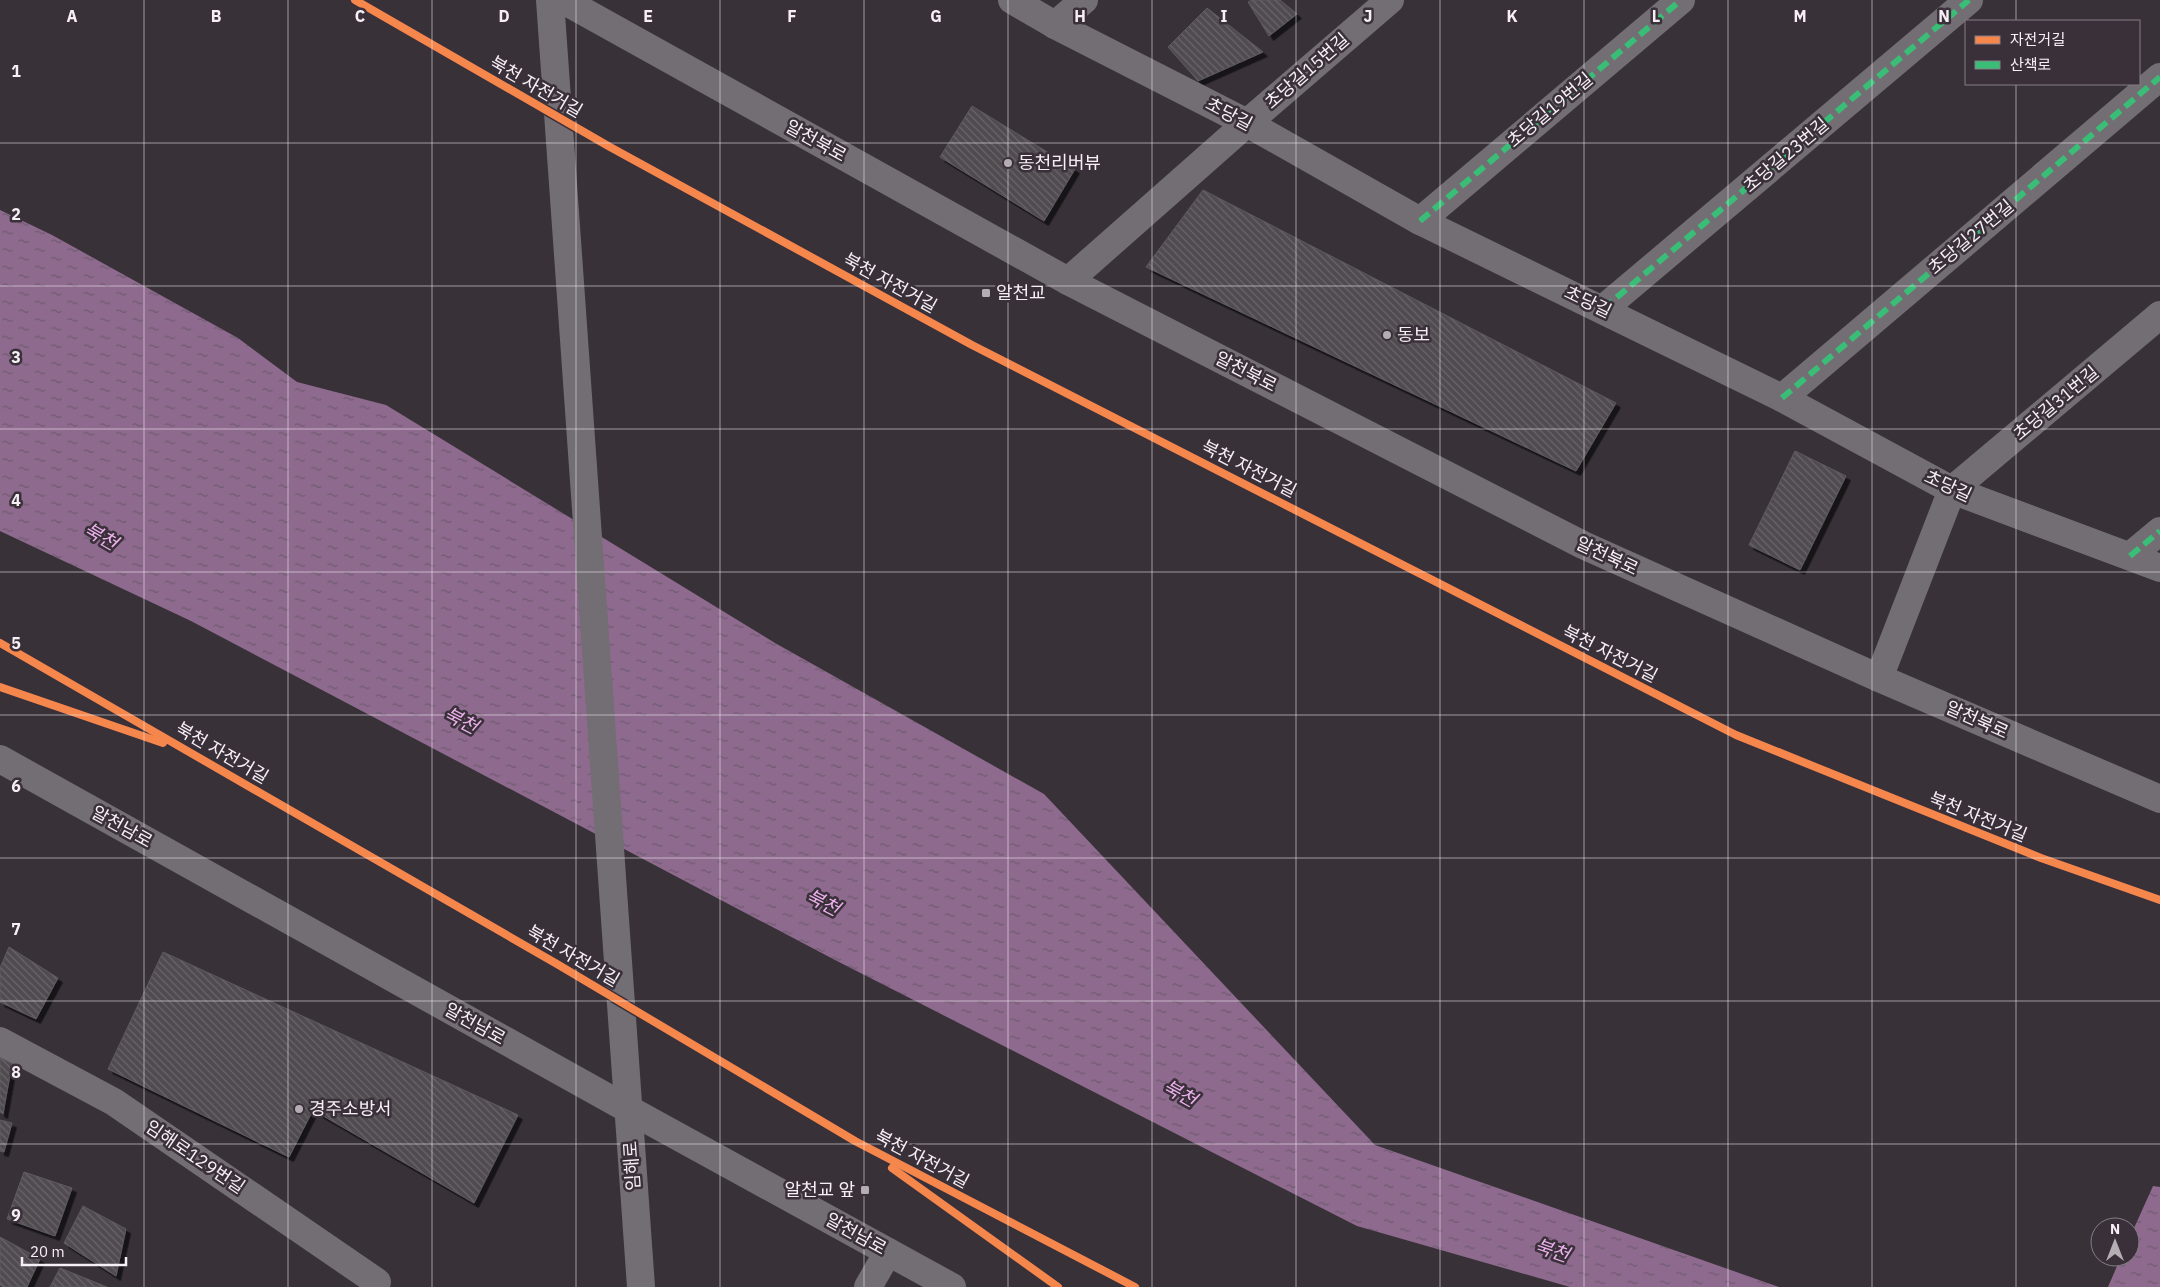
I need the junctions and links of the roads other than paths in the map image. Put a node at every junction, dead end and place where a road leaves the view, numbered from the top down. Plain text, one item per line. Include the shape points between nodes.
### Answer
1 (550, 0) edge
2 (563, 0) edge
3 (1012, 0) edge
4 (1084, 0) edge
5 (1390, 0) edge
6 (1681, 0) edge
7 (1968, 0) edge
8 (1055, 25) junction
9 (2160, 76) edge
10 (1247, 123) junction
11 (1420, 221) junction
12 (1068, 281) junction
13 (1603, 309) junction
14 (2160, 315) edge
15 (1782, 398) junction
16 (1952, 490) junction
17 (2160, 530) edge
18 (2130, 556) junction
19 (2160, 568) edge
20 (1880, 678) junction
21 (0, 759) edge
22 (2160, 799) edge
23 (0, 1042) edge
24 (628, 1109) junction
25 (888, 1252) junction
26 (375, 1287) edge
27 (641, 1287) edge
28 (868, 1287) edge
29 (952, 1287) edge

1 - 24 street, 임해로
2 - 12 street, 알천북로
3 - 8 street, 초당길
4 - 8 street
5 - 10 street, 초당길15번길
6 - 11 street, 초당길19번길
7 - 13 street, 초당길23번길
8 - 10 street, 초당길
9 - 15 street, 초당길27번길
10 - 11 street, 초당길
10 - 12 street
11 - 13 street, 초당길
12 - 20 street, 알천북로 via 1583,545
13 - 15 street, 초당길
14 - 16 street, 초당길31번길
15 - 16 street, 초당길
16 - 18 street, 초당길
16 - 20 street
17 - 18 street
18 - 19 street, 초당길
20 - 22 street, 알천북로
21 - 24 street, 알천남로
23 - 26 street, 임해로129번길 via 114,1102 377,1282
24 - 25 street, 알천남로
24 - 27 street, 임해로
25 - 28 street
25 - 29 street, 알천남로

